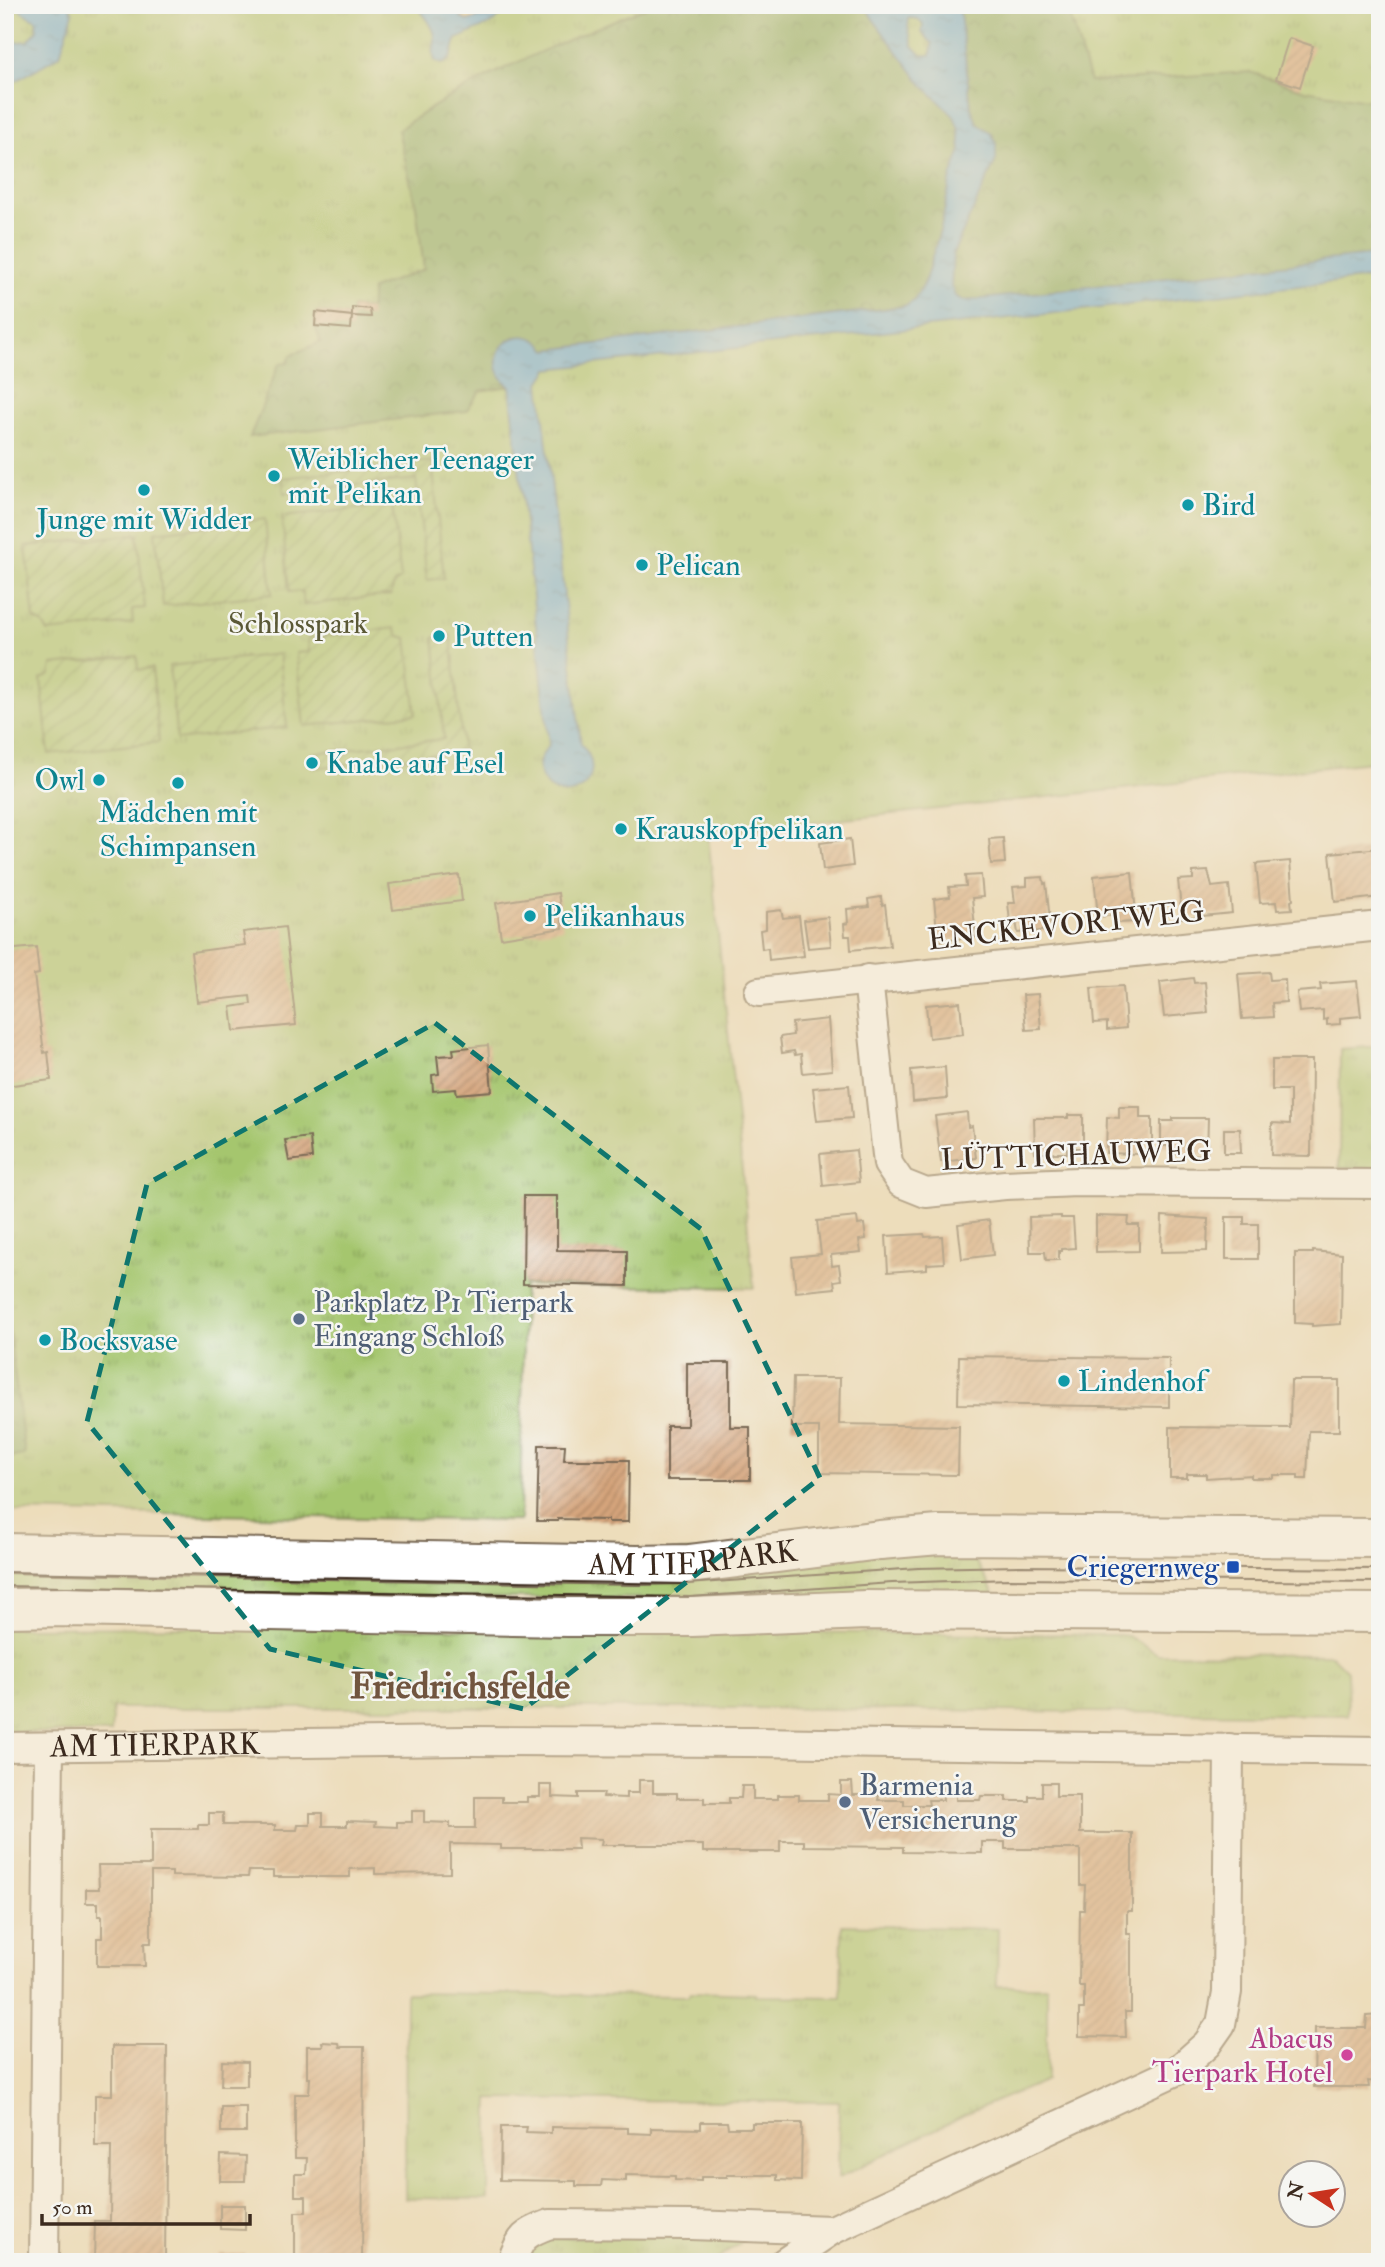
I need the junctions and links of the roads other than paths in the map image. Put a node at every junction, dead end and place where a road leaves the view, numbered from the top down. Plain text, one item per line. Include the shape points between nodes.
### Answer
1 (1380, 926) edge
2 (868, 979) junction
3 (759, 992) dead end
4 (1380, 1184) edge
5 (1380, 1538) edge
6 (5, 1553) edge
7 (5, 1608) edge
8 (1380, 1614) edge
9 (5, 1747) edge
10 (49, 1747) junction
11 (1229, 1748) junction
12 (1380, 1751) edge
13 (832, 2230) junction
14 (44, 2262) edge
15 (512, 2262) edge
16 (785, 2262) edge

1 - 2 street, ENCKEVORTWEG
2 - 3 street, ENCKEVORTWEG
2 - 4 street, LÜTTICHAUWEG via 887,1164 901,1183 926,1193 1077,1182
5 - 6 main road, AM TIERPARK via 939,1535 702,1563 637,1565
7 - 8 main road, AM TIERPARK via 567,1617 866,1610
9 - 10 street, AM TIERPARK
10 - 11 street, AM TIERPARK via 478,1741
10 - 14 street
11 - 12 street, AM TIERPARK
11 - 13 street via 1227,1992 1221,2024 1207,2044 1173,2072
13 - 15 street via 550,2224 518,2242
13 - 16 street

